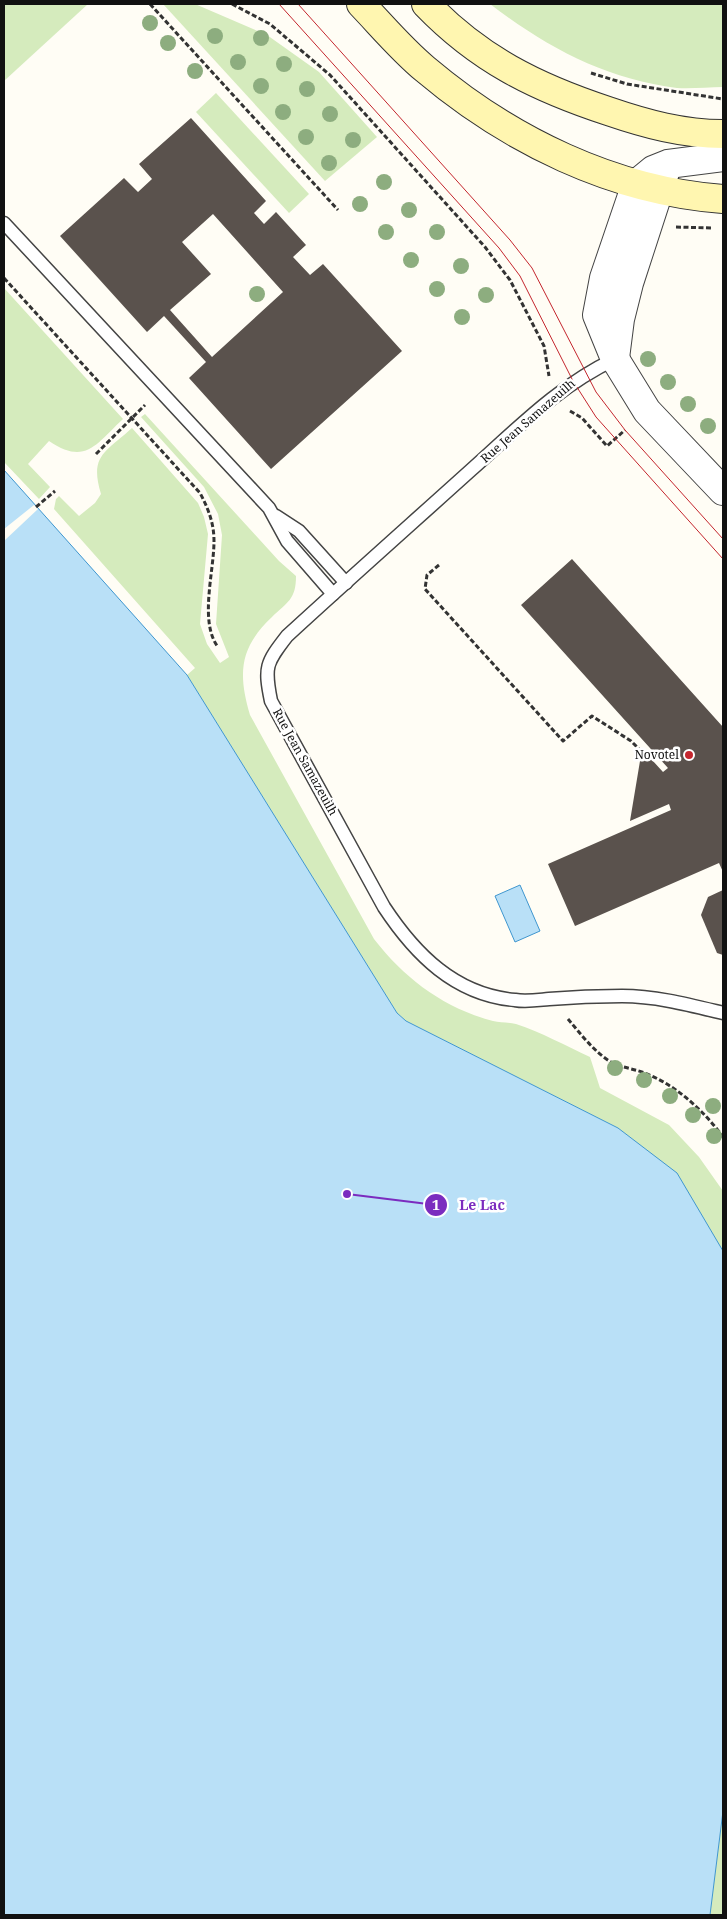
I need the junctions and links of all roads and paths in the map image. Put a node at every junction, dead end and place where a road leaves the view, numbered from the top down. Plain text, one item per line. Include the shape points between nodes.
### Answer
1 (150, 4) edge
2 (232, 4) edge
3 (362, 4) edge
4 (426, 4) edge
5 (582, 70) dead end
6 (723, 99) edge
7 (676, 130) junction
8 (723, 134) edge
9 (723, 157) edge
10 (668, 164) junction
11 (648, 187) junction
12 (723, 199) edge
13 (338, 210) dead end
14 (650, 220) junction
15 (4, 223) edge
16 (714, 228) dead end
17 (4, 278) edge
18 (615, 359) junction
19 (160, 391) junction
20 (558, 392) junction
21 (132, 418) junction
22 (96, 454) dead end
23 (55, 491) dead end
24 (723, 491) edge
25 (36, 507) dead end
26 (274, 514) junction
27 (439, 565) dead end
28 (346, 583) junction
29 (333, 594) junction
30 (218, 647) dead end
31 (642, 752) dead end
32 (551, 999) junction
33 (723, 1012) edge
34 (723, 1137) edge

1 - 13 path
2 - 20 path via 270,24 330,74 485,247 510,280 544,346 548,374
3 - 11 main road via 423,68 478,110 546,149 617,179
4 - 7 main road via 472,47 538,85 636,121
5 - 6 path via 627,84
7 - 8 main road
7 - 10 street
9 - 10 street
10 - 11 street via 653,170
11 - 12 main road via 692,197
11 - 14 street
11 - 18 street via 604,278 597,315
14 - 16 path via 677,228
14 - 18 street via 629,283
15 - 19 lane
17 - 21 path
18 - 20 lane, Rue Jean Samazeuilh
18 - 24 street via 647,411
19 - 21 path
19 - 26 lane
20 - 28 lane, Rue Jean Samazeuilh
21 - 22 path
21 - 30 path via 200,493 209,512 214,540 208,616 212,639
23 - 25 path
26 - 28 lane via 299,531
26 - 29 lane via 287,541
27 - 31 path via 427,575 425,589 563,741 592,716 632,741
28 - 29 lane, Rue Jean Samazeuilh
29 - 32 lane, Rue Jean Samazeuilh via 287,636 272,656 266,674 276,710 384,907 425,960 455,982 487,996 516,1001
32 - 33 lane, Rue Jean Samazeuilh via 624,996
32 - 34 path via 582,1036 611,1062 648,1074 676,1090 701,1111

